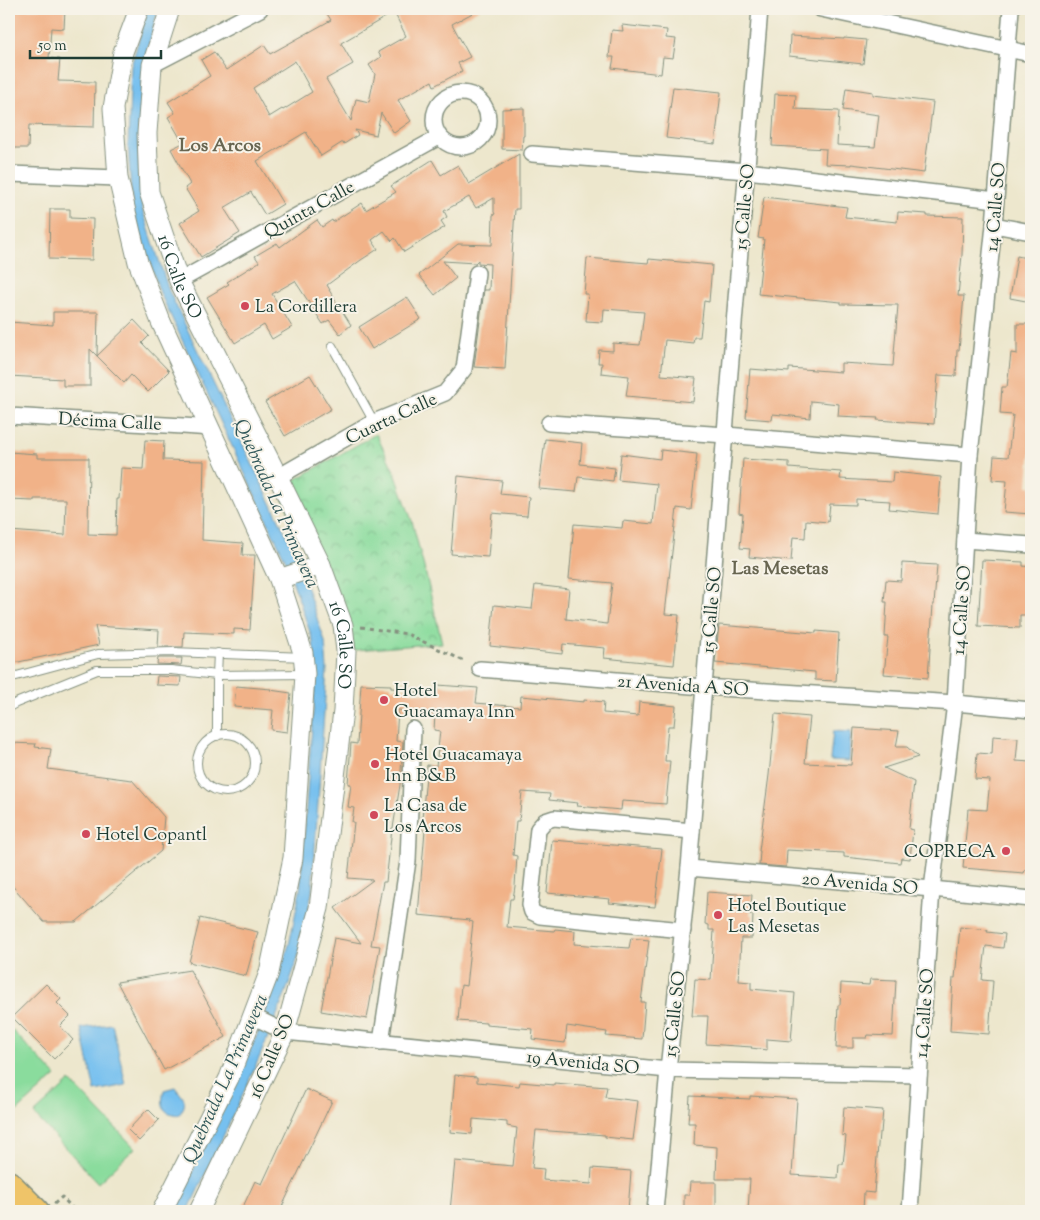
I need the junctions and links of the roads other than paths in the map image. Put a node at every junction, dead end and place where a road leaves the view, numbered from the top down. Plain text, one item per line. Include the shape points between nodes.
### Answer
1 (139, 9) edge
2 (170, 9) edge
3 (260, 9) edge
4 (760, 9) edge
5 (821, 9) edge
6 (1011, 9) edge
7 (1007, 49) junction
8 (1031, 54) edge
9 (152, 65) junction
10 (438, 137) dead end
11 (532, 154) dead end
12 (747, 171) junction
13 (9, 174) edge
14 (118, 178) junction
15 (996, 200) junction
16 (994, 225) junction
17 (1031, 232) edge
18 (477, 272) dead end
19 (179, 282) junction
20 (332, 346) dead end
21 (9, 416) edge
22 (374, 422) junction
23 (550, 423) dead end
24 (210, 428) junction
25 (726, 435) junction
26 (970, 455) junction
27 (278, 477) junction
28 (965, 540) junction
29 (1031, 545) edge
30 (317, 567) junction
31 (282, 578) junction
32 (218, 653) junction
33 (98, 654) junction
34 (304, 666) junction
35 (480, 669) road end
36 (97, 670) junction
37 (217, 675) junction
38 (9, 678) edge
39 (704, 687) junction
40 (954, 703) junction
41 (9, 707) edge
42 (1031, 710) edge
43 (413, 729) dead end
44 (217, 736) junction
45 (692, 831) junction
46 (689, 868) junction
47 (932, 889) junction
48 (1031, 899) edge
49 (683, 930) junction
50 (254, 1017) junction
51 (283, 1031) junction
52 (381, 1042) junction
53 (668, 1070) junction
54 (919, 1075) junction
55 (9, 1184) edge
56 (36, 1211) edge
57 (162, 1211) edge
58 (199, 1211) edge
59 (655, 1211) edge
60 (910, 1211) edge

1 - 14 street, 16 Calle SO via 123,52 113,108
2 - 9 street, 16 Calle SO
3 - 9 street
4 - 12 street, 15 Calle SO
5 - 7 street
6 - 7 street, 14 Calle SO
7 - 8 street
7 - 15 street, 14 Calle SO
9 - 19 street, 16 Calle SO via 147,133 149,192
10 - 19 street, Quinta Calle
11 - 12 street
12 - 15 street
12 - 25 street, 15 Calle SO
13 - 14 street
14 - 24 street, 16 Calle SO via 138,262 161,322
15 - 16 street, 14 Calle SO
16 - 17 street
16 - 26 street, 14 Calle SO
18 - 22 street, Cuarta Calle via 464,369 445,393
19 - 27 street, 16 Calle SO
20 - 22 lane
21 - 24 street, Décima Calle
22 - 27 street, Cuarta Calle
23 - 25 street
24 - 31 street, 16 Calle SO
25 - 26 street
25 - 39 street, 15 Calle SO
26 - 28 street, 14 Calle SO
27 - 30 street, 16 Calle SO
28 - 29 street
28 - 40 street, 14 Calle SO
30 - 31 street
30 - 51 street, 16 Calle SO via 342,625 346,651 343,711 319,908
31 - 34 street, 16 Calle SO
32 - 33 lane
32 - 34 lane
32 - 37 lane
33 - 36 lane
33 - 38 lane
34 - 37 lane
34 - 50 street, 16 Calle SO via 293,858 269,973
35 - 39 street, 21 Avenida A SO
36 - 37 lane via 171,670
36 - 41 lane
37 - 44 lane
39 - 40 street, 21 Avenida A SO
39 - 45 street, 15 Calle SO
40 - 42 street, 21 Avenida A SO
40 - 47 street, 14 Calle SO
43 - 52 street via 408,861
44 - 44 lane via 209,740 199,755 199,773 209,787 217,791 235,791 250,780 254,772 254,754 250,746 235,736
45 - 46 street, 15 Calle SO
45 - 49 street via 554,818 545,820 538,829 530,905 532,912 540,916
46 - 47 street, 20 Avenida SO
46 - 49 street, 15 Calle SO
47 - 48 street, 20 Avenida SO
47 - 54 street, 14 Calle SO
49 - 53 street, 15 Calle SO
50 - 51 street, 19 Avenida SO
50 - 57 street, 16 Calle SO via 229,1078
51 - 52 street, 19 Avenida SO
51 - 58 street, 16 Calle SO
52 - 53 street, 19 Avenida SO
53 - 54 street, 19 Avenida SO
53 - 59 street, 15 Calle SO
54 - 60 street, 14 Calle SO
55 - 56 highway

